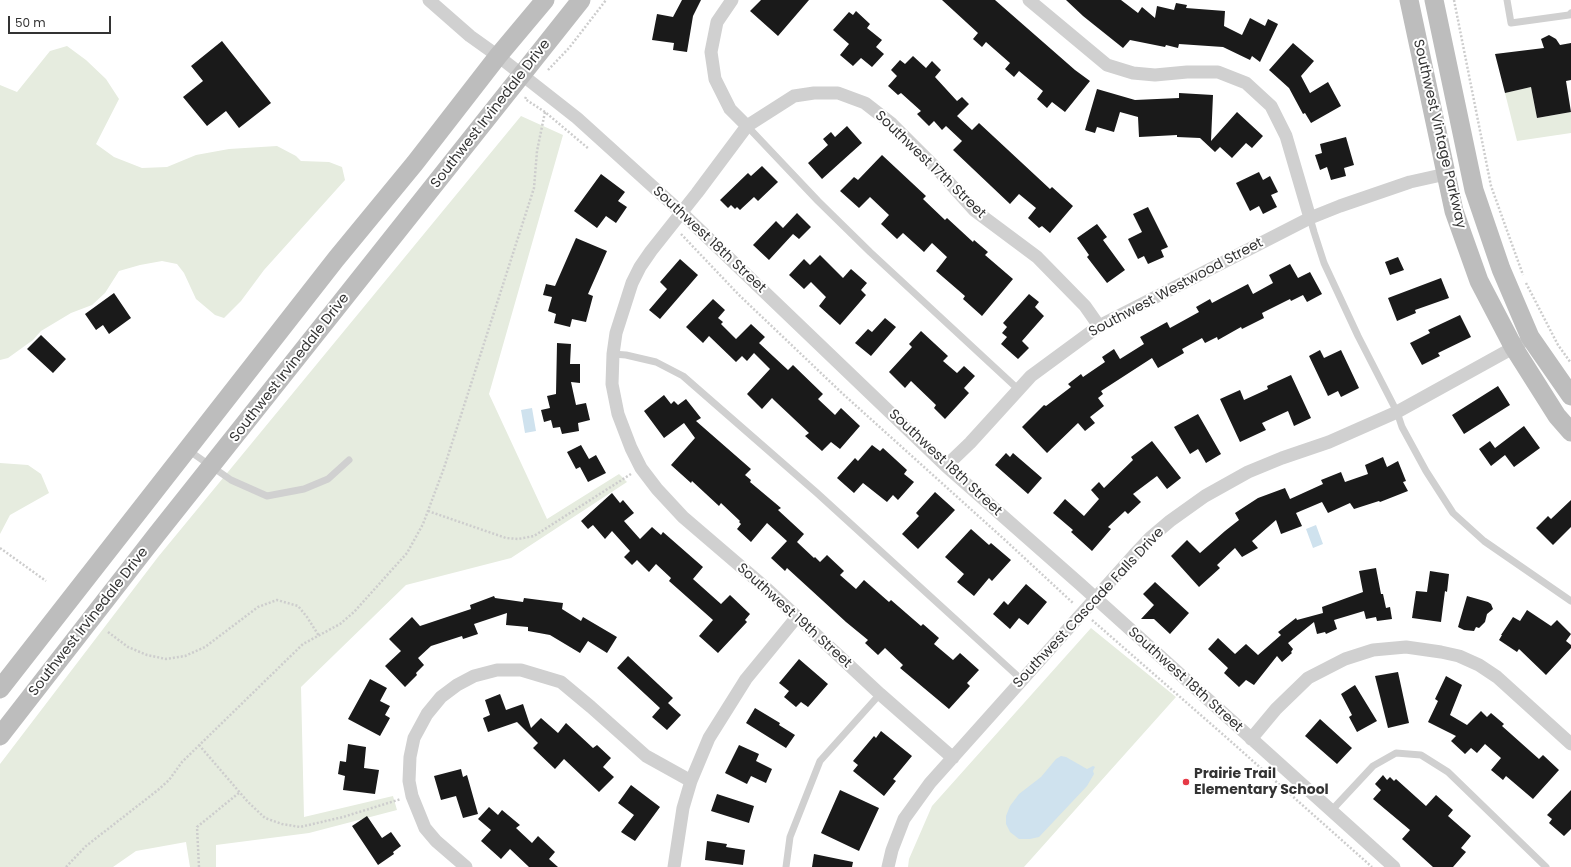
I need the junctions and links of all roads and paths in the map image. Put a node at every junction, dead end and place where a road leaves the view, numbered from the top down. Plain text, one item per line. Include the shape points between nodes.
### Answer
1 (429, 0) edge
2 (545, 0) edge
3 (581, 0) edge
4 (606, 0) edge
5 (732, 0) edge
6 (1029, 0) edge
7 (1409, 0) edge
8 (1434, 0) edge
9 (1454, 0) edge
10 (1507, 0) edge
11 (1571, 13) edge
12 (498, 56) junction
13 (528, 79) junction
14 (545, 112) dead end
15 (747, 126) junction
16 (1446, 174) junction
17 (682, 213) junction
18 (1310, 218) junction
19 (1099, 326) junction
20 (1530, 337) junction
21 (1514, 348) junction
22 (612, 354) junction
23 (1571, 363) edge
24 (1019, 390) junction
25 (1571, 396) edge
26 (1397, 412) junction
27 (1571, 432) edge
28 (188, 450) junction
29 (349, 460) dead end
30 (212, 466) junction
31 (946, 466) junction
32 (641, 468) junction
33 (428, 511) junction
34 (0, 548) edge
35 (46, 582) dead end
36 (1096, 599) junction
37 (1571, 600) edge
38 (796, 618) junction
39 (108, 632) dead end
40 (319, 636) junction
41 (13, 673) junction
42 (1022, 680) junction
43 (0, 689) edge
44 (36, 690) junction
45 (880, 694) junction
46 (0, 736) edge
47 (1251, 739) junction
48 (1571, 744) edge
49 (199, 745) junction
50 (953, 758) junction
51 (691, 781) junction
52 (240, 792) junction
53 (412, 796) junction
54 (1331, 811) junction
55 (66, 867) edge
56 (199, 867) edge
57 (466, 867) edge
58 (674, 867) edge
59 (786, 867) edge
60 (888, 867) edge
61 (1394, 867) edge
62 (1546, 867) edge

1 - 12 street, Southwest 18th Street via 470,36
2 - 12 main road, Southwest Irvinedale Drive
3 - 13 main road, Southwest Irvinedale Drive
4 - 13 path via 569,48
5 - 15 street via 717,22 711,52 715,79 730,109
6 - 18 street via 1107,66 1132,74 1218,72 1246,83 1271,106 1286,136
7 - 16 main road, Southwest Vintage Parkway
8 - 20 main road, Southwest Vintage Parkway via 1474,190 1501,269
9 - 23 path via 1491,186 1524,279 1558,345
10 - 11 lane via 1511,23
12 - 13 street, Southwest 18th Street
12 - 28 main road, Southwest Irvinedale Drive
13 - 17 street, Southwest 18th Street via 577,118
13 - 30 main road, Southwest Irvinedale Drive
14 - 33 path via 537,151 534,188
15 - 17 street, Southwest 19th Street
15 - 19 street, Southwest 17th Street via 794,96 838,93 865,103 892,124 974,210 1037,257 1085,306
15 - 24 lane via 818,202
16 - 18 street, Southwest Westwood Street via 1410,182
16 - 21 main road, Southwest Vintage Parkway via 1454,211 1479,281
17 - 22 street, Southwest 19th Street via 640,267 616,333
17 - 31 street, Southwest 18th Street
18 - 19 street, Southwest Westwood Street
18 - 26 lane via 1324,263
19 - 24 street, Southwest Westwood Street via 1031,376
20 - 21 street, Southwest Cascade Falls Drive
20 - 25 main road, Southwest Vintage Parkway
21 - 26 street, Southwest Cascade Falls Drive
21 - 27 main road, Southwest Vintage Parkway via 1557,416
22 - 32 street, Southwest 19th Street via 612,384 618,414
22 - 42 lane via 656,362 683,376 817,493
24 - 31 street, Southwest Westwood Street via 970,444
26 - 36 street, Southwest Cascade Falls Drive via 1329,442 1248,472 1205,496 1150,538
26 - 37 lane via 1402,427 1426,471 1453,513 1484,541
28 - 30 lane
28 - 41 main road, Southwest Irvinedale Drive
29 - 30 lane via 328,479 304,489 268,496 231,480
30 - 44 main road, Southwest Irvinedale Drive
31 - 36 street, Southwest 18th Street
32 - 33 path via 534,536 506,538
32 - 38 street, Southwest 19th Street via 683,517 767,589
33 - 40 path via 407,553 390,574 340,624
34 - 35 path
36 - 42 street, Southwest Cascade Falls Drive
36 - 47 street, Southwest 18th Street
38 - 45 street, Southwest 19th Street
38 - 51 street via 746,679 709,738
39 - 40 path via 128,648 147,655 166,659 185,656 205,647 258,607 277,600 298,606
40 - 49 path via 303,644
41 - 43 main road, Southwest Irvinedale Drive
41 - 44 main road
42 - 50 street, Southwest Cascade Falls Drive
44 - 46 main road, Southwest Irvinedale Drive
45 - 50 street, Southwest 19th Street
45 - 59 lane via 820,761 790,837
47 - 48 street via 1276,708 1308,678 1345,659 1374,650 1406,647 1459,656 1479,665 1497,677
47 - 54 street, Southwest 18th Street
49 - 52 path
49 - 55 path via 169,780 86,846
50 - 60 street, Southwest Cascade Falls Drive via 930,783 904,819
51 - 53 street via 646,756 561,682 521,670 497,670 474,676 457,685 427,714 414,738 410,758 409,781
51 - 58 street via 683,808
52 - 53 path via 265,818 300,827
52 - 56 path via 197,827
53 - 57 street via 425,828
54 - 61 street, Southwest 18th Street
54 - 62 lane via 1373,766 1396,753 1421,755 1448,772

